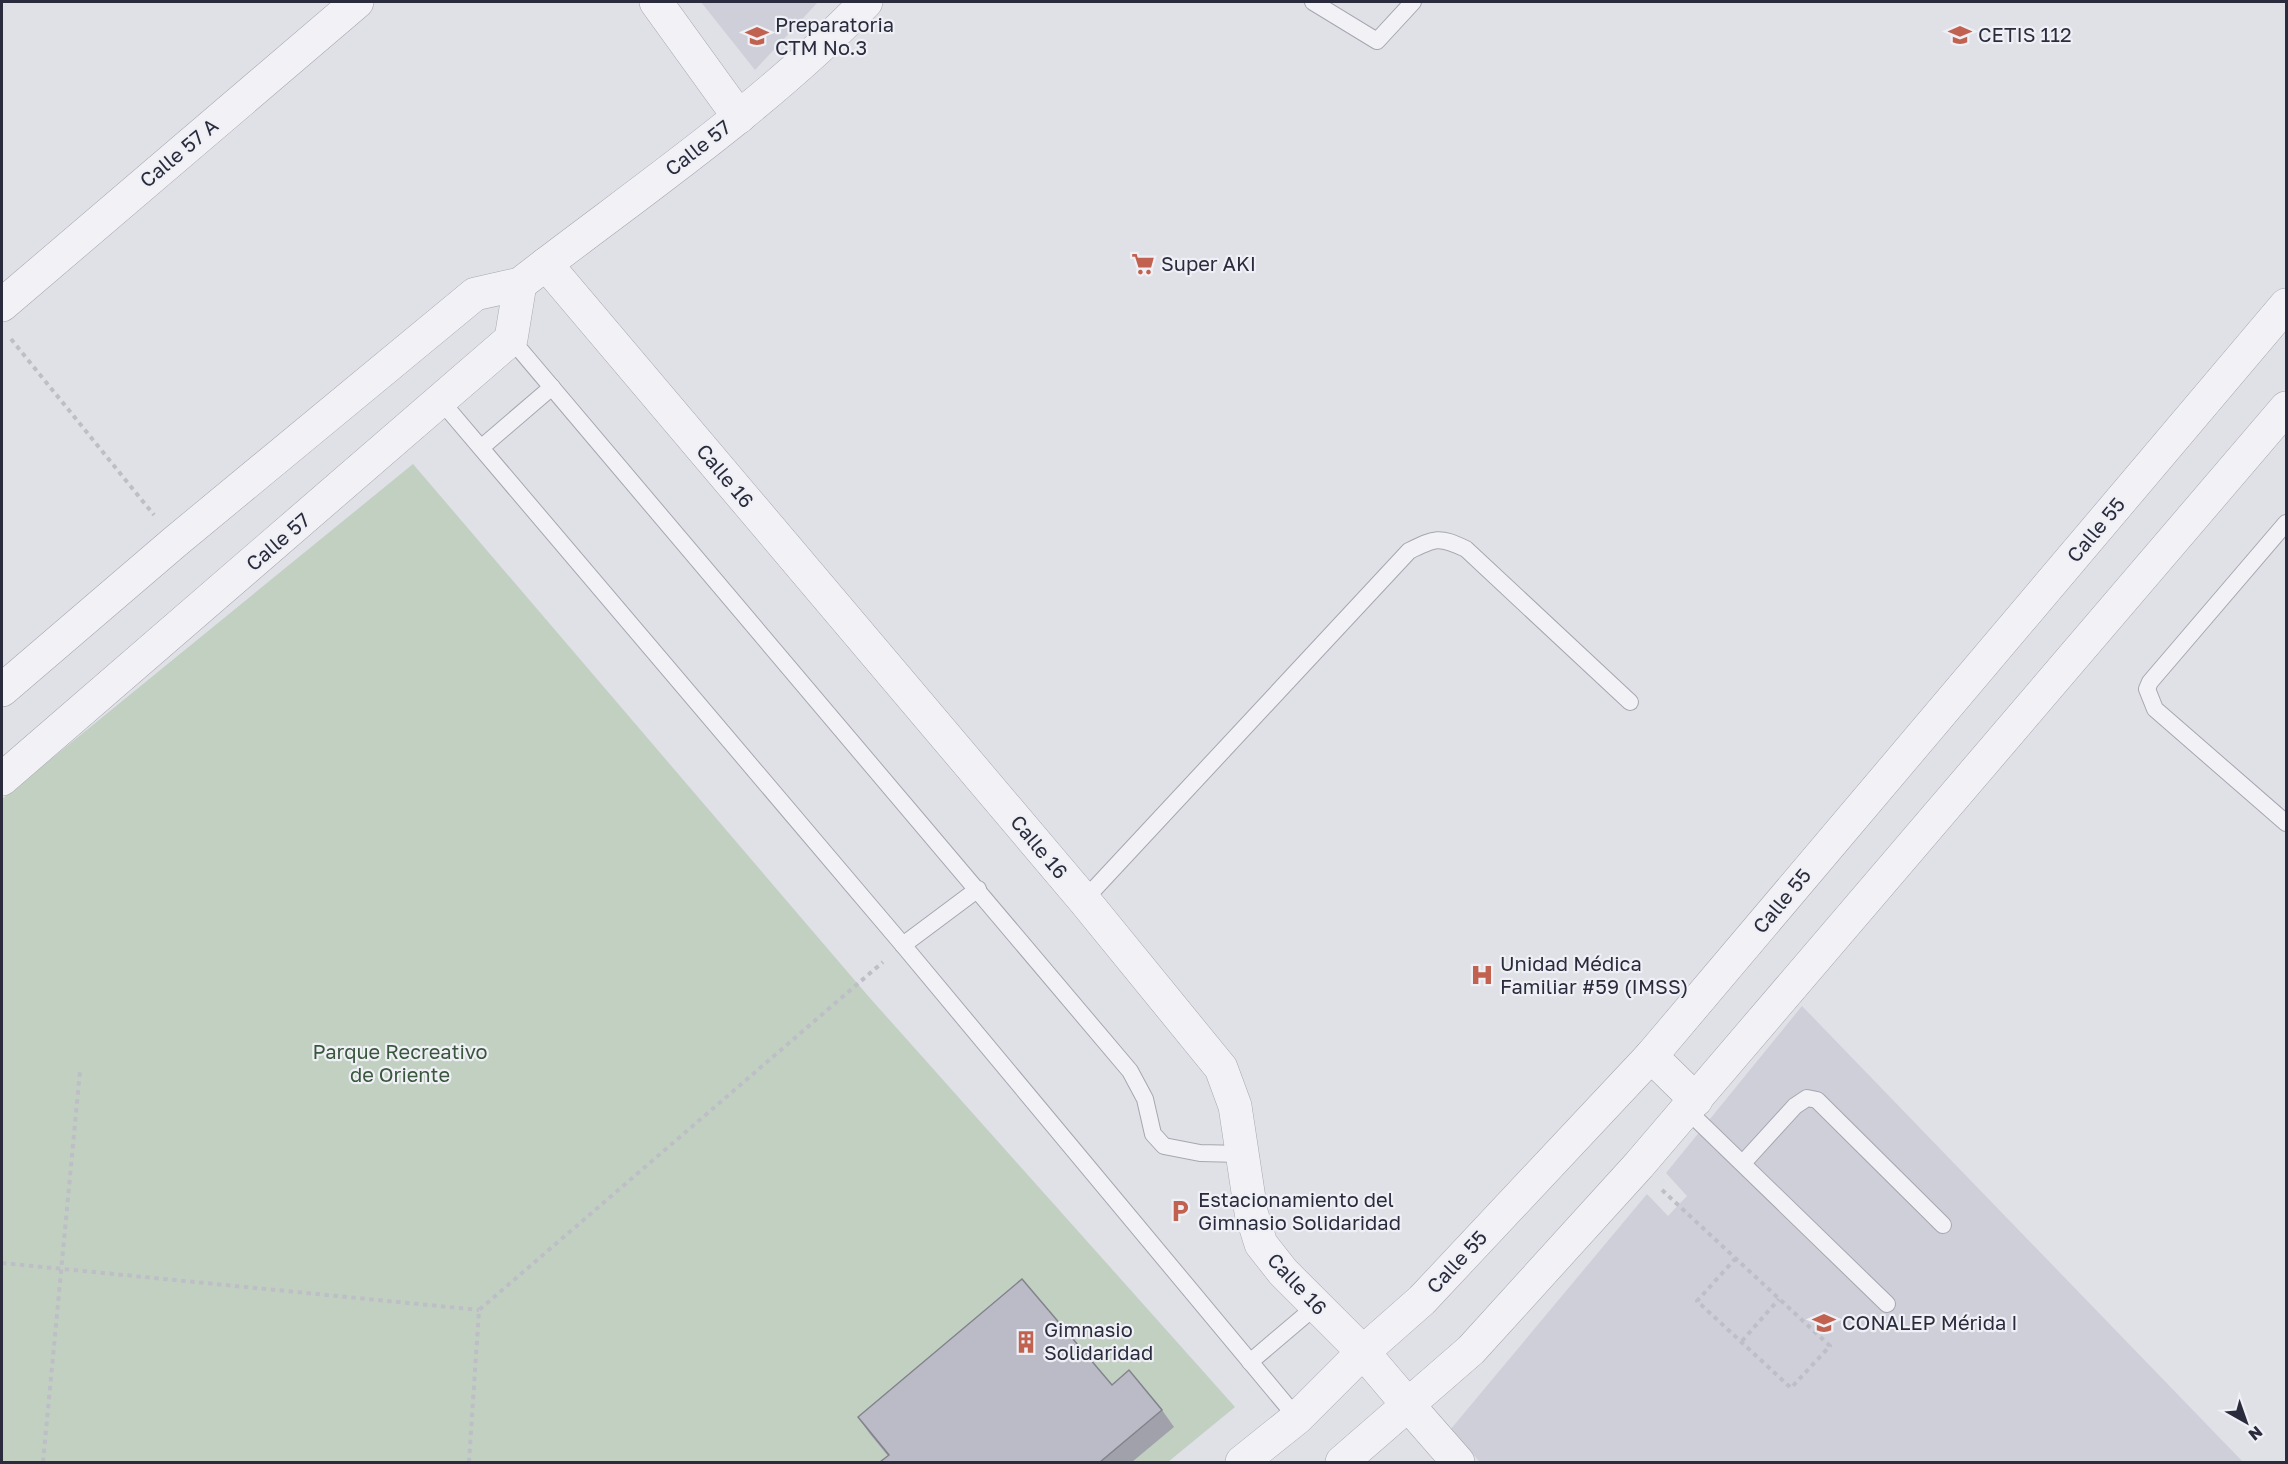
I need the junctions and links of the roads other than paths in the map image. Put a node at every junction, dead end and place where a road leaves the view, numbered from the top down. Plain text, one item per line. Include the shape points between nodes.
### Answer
1 (357, 2) edge
2 (656, 2) edge
3 (866, 2) edge
4 (1313, 2) edge
5 (1413, 2) edge
6 (739, 117) junction
7 (546, 264) junction
8 (520, 284) junction
9 (5, 320) edge
10 (2281, 322) edge
11 (511, 339) junction
12 (552, 387) junction
13 (441, 401) junction
14 (2286, 408) edge
15 (482, 447) junction
16 (2286, 524) edge
17 (2, 690) edge
18 (1629, 702) dead end
19 (2, 780) edge
20 (2286, 823) edge
21 (978, 889) junction
22 (1084, 900) junction
23 (903, 945) junction
24 (1651, 1056) junction
25 (1692, 1105) junction
26 (1241, 1154) junction
27 (1743, 1163) junction
28 (1943, 1225) dead end
29 (1887, 1304) dead end
30 (1316, 1306) junction
31 (1363, 1352) junction
32 (1250, 1362) junction
33 (1409, 1406) junction
34 (1297, 1418) junction
35 (1242, 1462) edge
36 (1342, 1462) edge
37 (1458, 1462) edge

1 - 9 street, Calle 57 A
2 - 6 street
3 - 6 street, Calle 57 via 824,45
4 - 5 lane via 1377,41
6 - 7 street, Calle 57
7 - 8 street, Calle 57
7 - 22 street, Calle 16
8 - 11 street
8 - 17 street, Calle 57 via 475,294
10 - 24 street, Calle 55
11 - 12 lane
11 - 13 street, Calle 57
12 - 15 lane
12 - 21 lane
13 - 15 lane
13 - 19 street, Calle 57
14 - 25 street
15 - 23 lane
16 - 20 lane via 2147,689 2155,709
18 - 22 lane via 1466,549 1434,538 1409,551
21 - 23 lane
21 - 26 lane via 1130,1071 1145,1099 1152,1134 1164,1146 1200,1153
22 - 26 street, Calle 16 via 1221,1068 1235,1106
23 - 32 lane
24 - 25 street
24 - 31 street, Calle 55 via 1422,1300
25 - 27 lane
25 - 33 street via 1471,1350
26 - 30 street, Calle 16 via 1261,1245
27 - 28 lane via 1795,1106 1807,1098 1817,1100
27 - 29 lane
30 - 31 street, Calle 16
30 - 32 lane
31 - 33 street, Calle 16
31 - 34 street, Calle 55
32 - 34 lane
33 - 36 street
33 - 37 street, Calle 16
34 - 35 street, Calle 55

